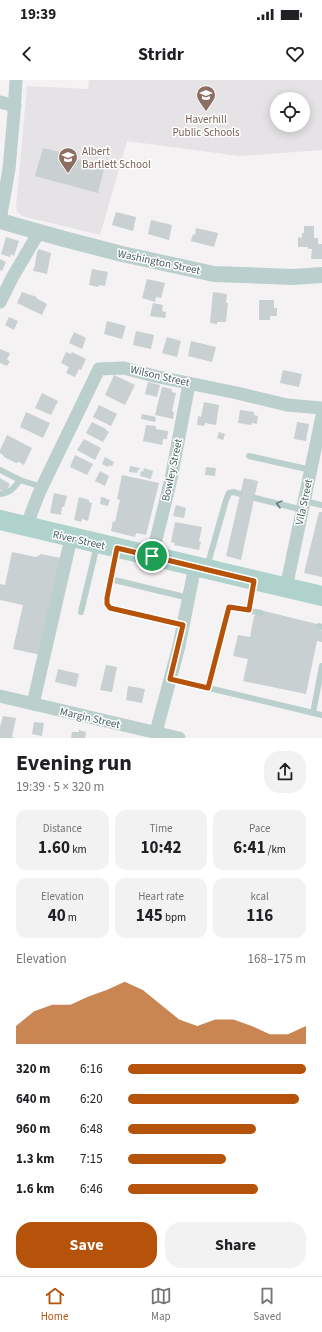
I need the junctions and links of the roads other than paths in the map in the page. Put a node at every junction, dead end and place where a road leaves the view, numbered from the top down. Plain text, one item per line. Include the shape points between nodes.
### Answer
1 (16, 80) edge
2 (0, 102) edge
3 (15, 106) junction
4 (0, 220) edge
5 (39, 232) junction
6 (322, 275) edge
7 (0, 302) edge
8 (189, 384) junction
9 (322, 408) edge
10 (322, 416) edge
11 (249, 456) dead end
12 (311, 470) junction
13 (0, 471) edge
14 (20, 480) junction
15 (42, 486) junction
16 (0, 494) edge
17 (240, 494) dead end
18 (255, 498) dead end
19 (322, 505) edge
20 (304, 506) junction
21 (0, 520) edge
22 (26, 527) junction
23 (70, 538) junction
24 (98, 544) junction
25 (117, 548) junction
26 (152, 556) junction
27 (201, 568) junction
28 (110, 579) junction
29 (254, 581) junction
30 (286, 588) junction
31 (322, 596) edge
32 (189, 598) junction
33 (249, 610) junction
34 (81, 612) dead end
35 (261, 613) dead end
36 (183, 625) junction
37 (322, 666) edge
38 (170, 679) junction
39 (208, 688) junction
40 (0, 696) edge
41 (33, 704) junction
42 (313, 713) junction
43 (322, 715) edge
44 (156, 732) junction
45 (179, 738) edge

1 - 3 street
2 - 3 street
3 - 4 street via 9,170
4 - 5 street, Washington Street
5 - 6 street, Washington Street via 122,254 214,274 293,277
5 - 7 street
8 - 9 street, Wilson Street via 287,405
8 - 15 street, Wilson Street via 124,368 99,369
8 - 26 street, Bowley Street via 171,479
10 - 12 street, Vila Street
11 - 12 lane
12 - 20 street, Vila Street
13 - 14 lane
14 - 15 lane
14 - 16 lane via 7,494
15 - 22 street, Wilson Street
17 - 27 lane via 229,493
20 -> 18 lane
19 - 20 lane
20 - 30 street, Vila Street
21 - 22 main road, River Street
22 - 23 main road, River Street
23 - 24 main road, River Street
23 - 41 street
24 - 25 main road, River Street
24 - 34 lane
25 - 26 main road, River Street
25 - 28 lane
26 - 27 main road, River Street
27 - 29 main road, River Street
27 - 32 street
28 - 32 lane
28 - 36 lane via 107,598 110,608
29 - 30 main road, River Street
29 - 33 lane
30 - 31 main road, River Street
32 - 36 street
33 - 35 lane
33 - 39 lane via 229,607
36 - 38 street
37 - 42 lane
38 - 39 lane
38 - 44 street
39 - 42 lane
40 - 41 street, Margin Street
41 - 44 street, Margin Street
42 - 43 lane
44 - 45 street, Margin Street

